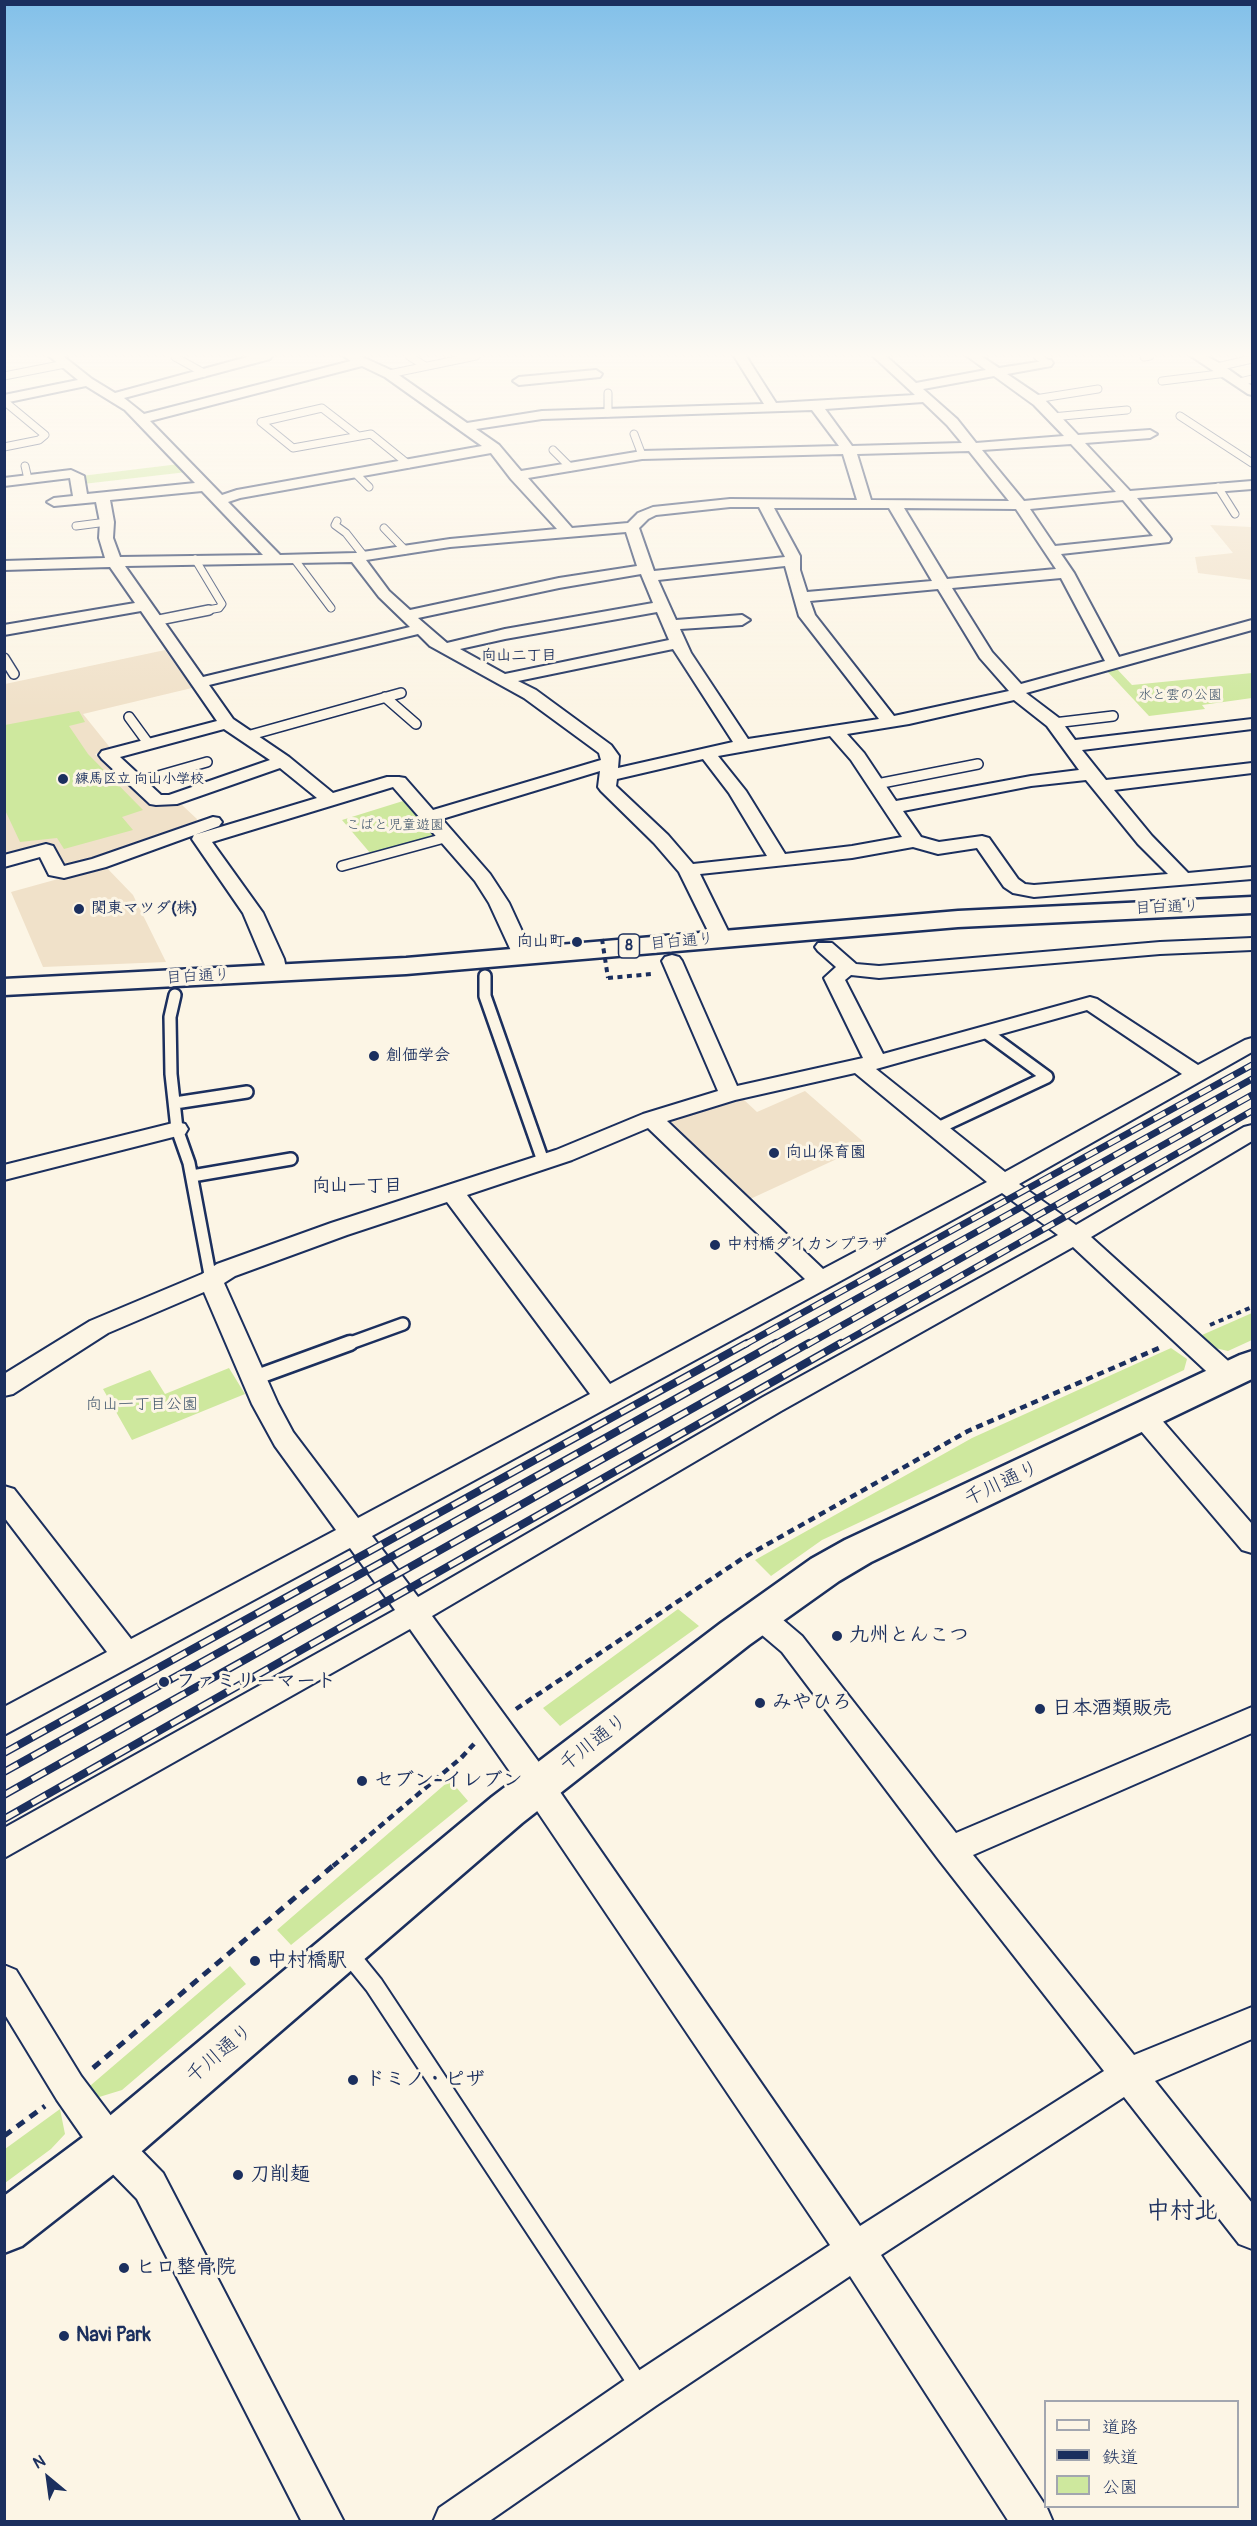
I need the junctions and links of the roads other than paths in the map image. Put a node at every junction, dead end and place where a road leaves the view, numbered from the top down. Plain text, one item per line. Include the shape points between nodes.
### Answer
1 (25, 474) edge
2 (66, 474) edge
3 (195, 474) edge
4 (356, 474) joint
5 (529, 474) edge
6 (856, 474) edge
7 (995, 474) edge
8 (1106, 474) edge
9 (516, 476) joint
10 (4, 482) edge
11 (1252, 485) edge
12 (205, 486) junction
13 (369, 487) dead end
14 (1218, 487) junction
15 (1127, 496) junction
16 (102, 497) junction
17 (81, 499) junction
18 (218, 501) junction
19 (54, 502) dead end
20 (764, 503) junction
21 (865, 503) junction
22 (894, 504) junction
23 (1020, 505) junction
24 (1235, 514) dead end
25 (337, 521) dead end
26 (107, 522) junction
27 (76, 526) dead end
28 (632, 527) junction
29 (384, 528) dead end
30 (569, 534) junction
31 (405, 550) junction
32 (1051, 551) junction
33 (360, 556) junction
34 (195, 560) junction
35 (276, 560) junction
36 (295, 560) junction
37 (793, 561) junction
38 (116, 563) junction
39 (4, 566) edge
40 (647, 573) junction
41 (1066, 573) junction
42 (943, 585) junction
43 (801, 597) junction
44 (144, 606) junction
45 (662, 606) junction
46 (331, 608) dead end
47 (405, 616) junction
48 (742, 620) dead end
49 (154, 621) junction
50 (670, 625) junction
51 (1252, 625) edge
52 (420, 629) junction
53 (4, 630) edge
54 (678, 643) junction
55 (445, 648) junction
56 (4, 658) edge
57 (1114, 664) junction
58 (14, 674) dead end
59 (503, 679) junction
60 (199, 683) junction
61 (1017, 692) junction
62 (401, 693) dead end
63 (385, 697) junction
64 (1113, 716) dead end
65 (129, 717) dead end
66 (890, 722) junction
67 (227, 723) junction
68 (1054, 723) junction
69 (416, 724) dead end
70 (1252, 724) edge
71 (834, 730) junction
72 (247, 736) junction
73 (148, 743) junction
74 (743, 745) junction
75 (1071, 746) junction
76 (706, 752) junction
77 (283, 761) junction
78 (207, 762) dead end
79 (978, 764) dead end
80 (1252, 768) edge
81 (607, 770) junction
82 (1097, 780) junction
83 (137, 783) junction
84 (877, 784) junction
85 (183, 796) junction
86 (328, 799) junction
87 (894, 807) junction
88 (430, 817) junction
89 (219, 827) junction
90 (448, 837) junction
91 (914, 841) junction
92 (779, 860) junction
93 (4, 861) edge
94 (342, 866) dead end
95 (688, 870) junction
96 (1252, 874) edge
97 (1183, 878) junction
98 (1252, 905) edge
99 (1252, 925) edge
100 (722, 939) junction
101 (1252, 944) edge
102 (825, 947) junction
103 (523, 955) junction
104 (662, 968) junction
105 (849, 968) junction
106 (277, 973) junction
107 (485, 976) junction
108 (4, 987) edge
109 (175, 995) junction
110 (4, 1004) edge
111 (987, 1033) junction
112 (1252, 1044) edge
113 (868, 1064) junction
114 (1198, 1075) junction
115 (247, 1092) dead end
116 (730, 1094) junction
117 (175, 1103) junction
118 (651, 1119) junction
119 (938, 1128) junction
120 (177, 1129) junction
121 (1252, 1132) edge
122 (291, 1159) dead end
123 (543, 1161) junction
124 (4, 1173) edge
125 (192, 1176) junction
126 (1003, 1183) junction
127 (453, 1192) junction
128 (1076, 1236) junction
129 (212, 1280) junction
130 (821, 1281) junction
131 (403, 1324) dead end
132 (1240, 1370) edge
133 (254, 1378) junction
134 (4, 1387) edge
135 (605, 1396) junction
136 (1144, 1417) junction
137 (4, 1496) edge
138 (353, 1533) junction
139 (1252, 1542) edge
140 (414, 1613) junction
141 (759, 1616) junction
142 (127, 1656) junction
143 (1252, 1720) edge
144 (4, 1722) edge
145 (538, 1786) junction
146 (4, 1844) edge
147 (950, 1850) junction
148 (345, 1950) junction
149 (4, 1981) edge
150 (1252, 2023) edge
151 (1128, 2075) junction
152 (111, 2146) junction
153 (4, 2228) edge
154 (1252, 2231) edge
155 (856, 2251) junction
156 (643, 2391) junction
157 (324, 2522) edge
158 (453, 2522) edge
159 (1034, 2522) edge

1 - 10 street
2 - 17 street via 77,476
3 - 12 street
4 - 13 lane
4 - 18 street via 237,494
5 - 9 street
6 - 21 street
7 - 23 street
8 - 15 street
9 - 30 street
11 - 14 street
12 - 16 street
12 - 18 street
14 - 15 street
14 - 24 lane
15 - 23 street
15 - 32 street via 1164,539
16 - 17 street
16 - 26 street
17 - 19 street
18 - 35 street
20 - 21 street
20 - 28 street via 654,511
20 - 37 street
21 - 22 street
22 - 23 street
22 - 42 street
23 - 32 street
25 - 33 lane via 335,525 346,532
26 - 27 lane
26 - 38 street via 106,538
28 - 30 street
28 - 40 street
29 - 31 lane
30 - 31 street
31 - 33 street
32 - 41 street
33 - 36 street
33 - 47 street via 384,594
34 - 35 street
34 - 38 street
34 - 49 lane via 222,604 219,608
35 - 36 street
36 - 46 lane
37 - 40 street
37 - 43 street
38 - 39 street
38 - 44 street
40 - 45 street
40 - 47 street via 559,583
41 - 42 street
41 - 57 street
42 - 43 street
42 - 61 street via 986,655
43 - 66 street via 807,616
44 - 49 street
44 - 53 street
45 - 50 street
45 - 55 street
47 - 52 street
48 - 50 street
49 - 60 street
50 - 54 street
51 - 57 street
52 - 55 street
52 - 60 street
54 - 59 street
54 - 74 street
55 - 59 street
56 - 58 lane
57 - 61 street
59 - 81 street via 605,749 610,756
60 - 67 street
61 - 66 street
61 - 68 street
62 - 63 lane
63 - 69 lane
63 - 72 lane
64 - 68 lane
65 - 73 lane
66 - 71 street
67 - 72 street
67 - 73 street
68 - 75 street
70 - 75 street
71 - 74 street
71 - 84 street
72 - 77 street
73 - 83 street via 108,755
74 - 76 street
75 - 82 street
76 - 81 street
76 - 92 street via 737,791
77 - 85 street
77 - 86 street
78 - 83 lane
79 - 84 lane
80 - 82 street
81 - 88 street
81 - 95 street via 607,786
82 - 87 street via 1031,781
82 - 97 street via 1145,840
83 - 85 street via 156,800
84 - 87 street
85 - 89 street
86 - 88 street via 399,782
86 - 89 street
87 - 91 street
88 - 90 street
89 - 93 street via 64,873 56,871 46,850
89 - 106 street via 201,839 253,913
90 - 94 lane
90 - 103 street via 499,903
91 - 92 street
91 - 97 street via 938,848 982,842 1011,883 1026,891
92 - 95 street
95 - 100 street
96 - 97 street
98 - 100 main road, 目白通り / 8 via 958,919
99 - 102 main road, 目白通り / 8 via 1024,932
100 - 103 main road, 目白通り / 8
101 - 105 street via 1149,948 879,972
102 - 104 main road, 目白通り / 8
102 - 105 street
103 - 106 main road, 目白通り / 8
104 - 107 main road, 目白通り / 8
104 - 116 street
105 - 113 street via 834,978
106 - 108 main road, 目白通り / 8
107 - 109 main road, 目白通り / 8
107 - 123 lane via 485,996
109 - 110 main road, 目白通り / 8
109 - 117 lane via 170,1017
111 - 113 street
111 - 114 street via 1090,1003
111 - 119 lane via 1047,1077
112 - 114 street
113 - 116 street
113 - 119 street
114 - 126 street
115 - 117 lane
116 - 118 street
117 - 120 lane
118 - 123 street
118 - 130 street
119 - 126 street
120 - 124 street
120 - 125 lane
121 - 128 street
122 - 125 lane
123 - 127 street
125 - 129 lane
126 - 128 street
126 - 130 street
127 - 129 street via 226,1270
127 - 135 street
128 - 132 street via 1184,1337
128 - 140 street via 772,1404
129 - 133 street
129 - 134 street via 99,1327
130 - 135 street
131 - 133 lane
132 - 136 main road, 千川通り
133 - 138 street via 284,1439
135 - 138 street
136 - 139 street
136 - 141 main road, 千川通り via 858,1551
137 - 142 street
138 - 140 street
138 - 142 street
140 - 145 street
140 - 146 street
141 - 145 main road, 千川通り
141 - 147 street via 792,1644
142 - 144 street
143 - 147 street
145 - 148 main road, 千川通り
145 - 155 street
147 - 151 street
148 - 152 main road, 千川通り
148 - 156 lane via 374,1985
149 - 152 street via 69,2088
150 - 151 street
151 - 154 street
151 - 155 street
152 - 153 main road, 千川通り
152 - 157 street via 150,2186
155 - 156 street
155 - 159 street
156 - 158 street

